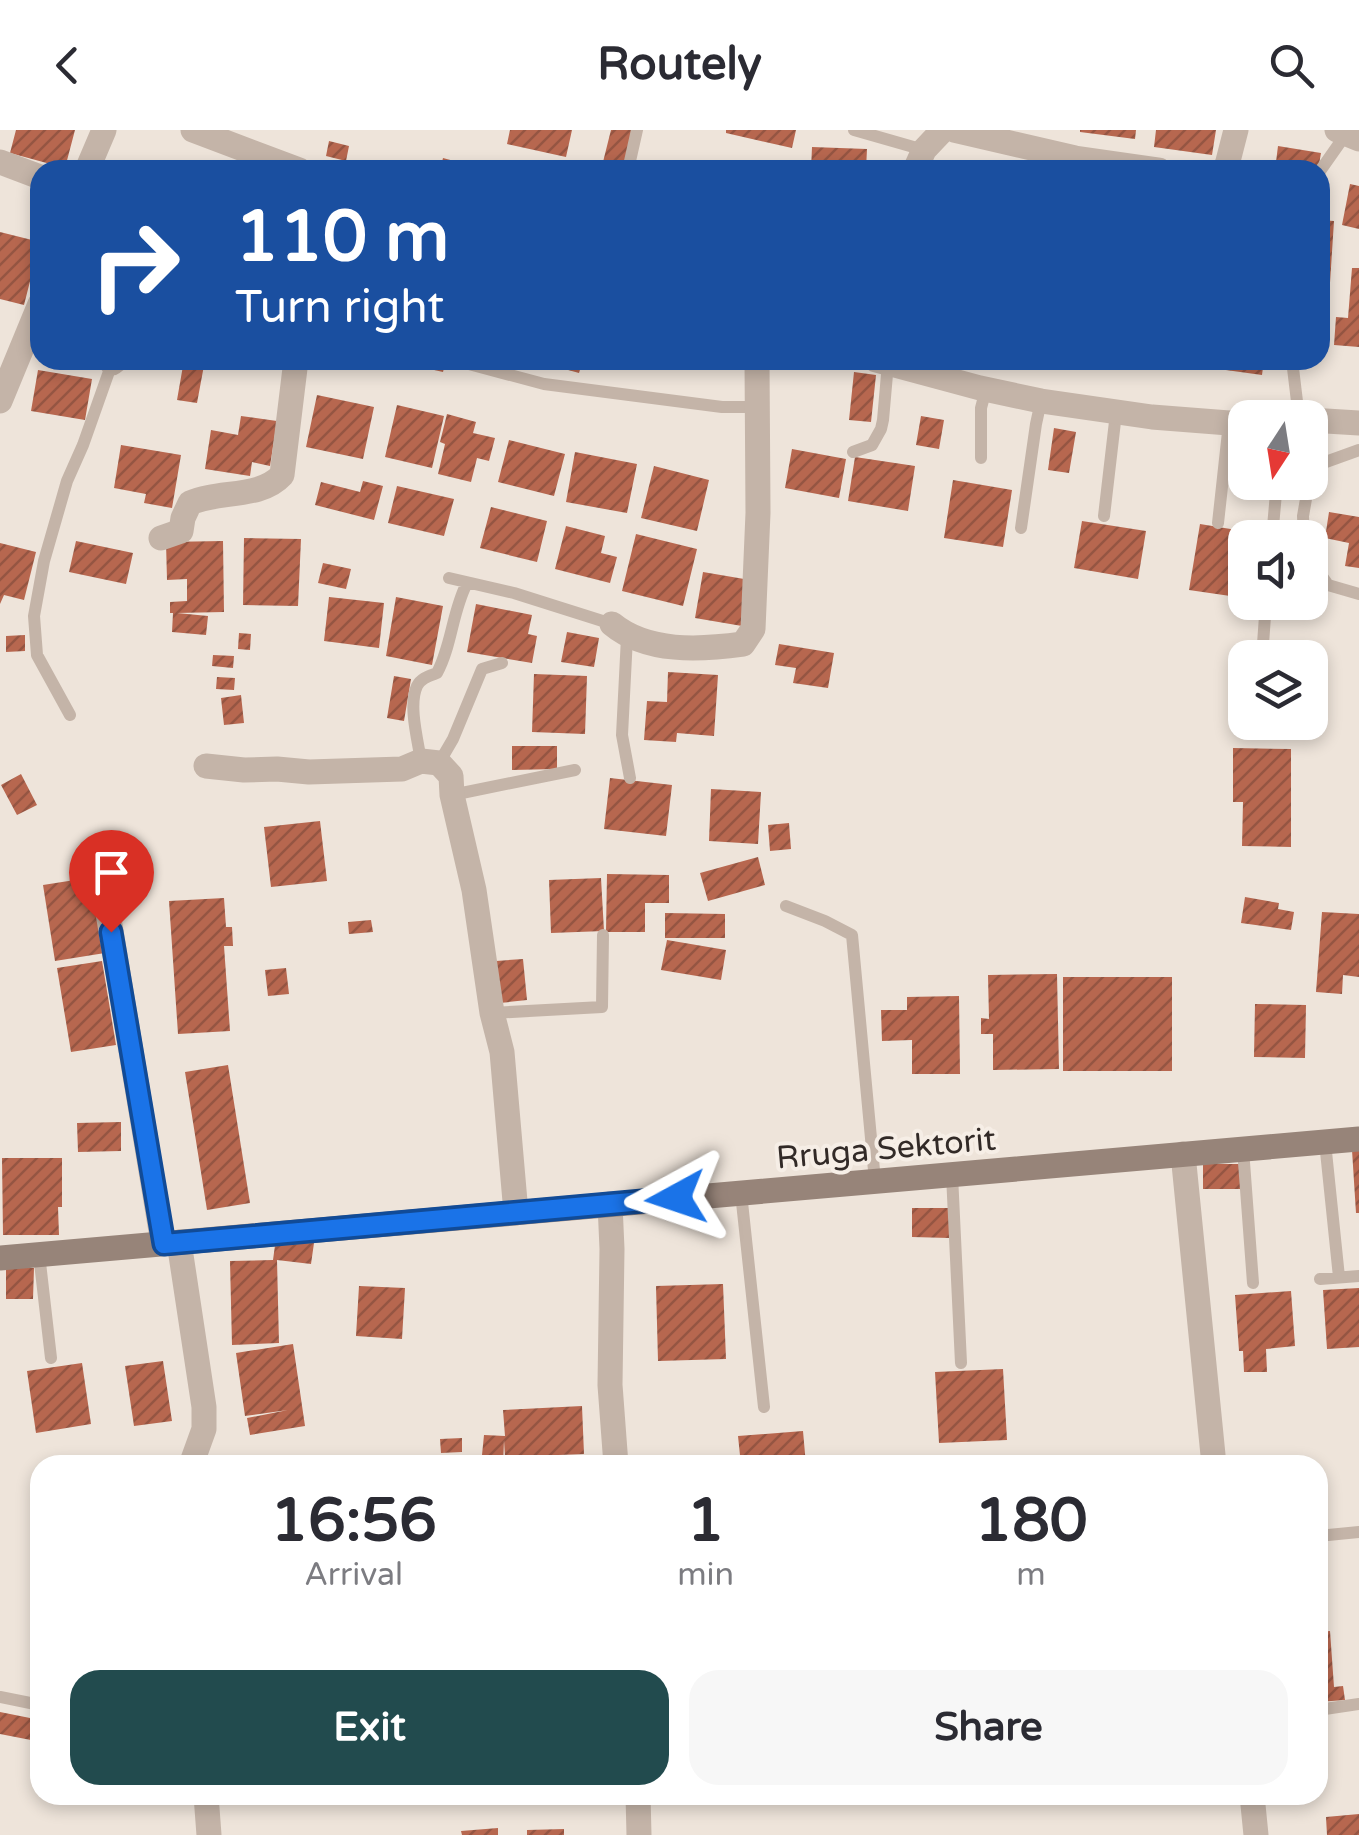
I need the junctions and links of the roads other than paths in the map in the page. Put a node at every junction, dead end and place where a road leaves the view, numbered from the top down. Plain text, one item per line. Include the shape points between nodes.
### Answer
1 (104, 130) edge
2 (193, 130) edge
3 (637, 130) edge
4 (854, 130) edge
5 (943, 130) edge
6 (954, 130) edge
7 (1236, 130) edge
8 (1347, 134) edge
9 (91, 160) edge
10 (272, 160) edge
11 (630, 160) edge
12 (920, 160) edge
13 (1090, 160) edge
14 (1228, 160) edge
15 (1328, 160) edge
16 (0, 162) edge
17 (30, 173) edge
18 (30, 328) edge
19 (111, 370) edge
20 (295, 370) edge
21 (492, 370) edge
22 (757, 370) edge
23 (882, 370) edge
24 (912, 370) edge
25 (1293, 370) edge
26 (986, 390) junction
27 (1297, 400) edge
28 (0, 401) edge
29 (1041, 401) junction
30 (758, 407) junction
31 (1116, 412) junction
32 (1228, 421) edge
33 (1328, 421) edge
34 (1359, 423) edge
35 (1359, 450) edge
36 (853, 452) dead end
37 (981, 458) dead end
38 (1328, 461) edge
39 (1228, 470) edge
40 (1104, 516) dead end
41 (1218, 523) dead end
42 (1021, 528) dead end
43 (161, 538) dead end
44 (449, 578) dead end
45 (467, 583) junction
46 (1328, 585) edge
47 (1359, 594) edge
48 (619, 631) junction
49 (502, 663) dead end
50 (70, 715) dead end
51 (430, 762) junction
52 (206, 766) dead end
53 (576, 770) dead end
54 (630, 778) dead end
55 (452, 795) junction
56 (104, 895) dead end
57 (786, 906) dead end
58 (603, 935) dead end
59 (492, 1013) junction
60 (1359, 1139) edge
61 (1326, 1142) junction
62 (1242, 1149) junction
63 (1183, 1154) junction
64 (952, 1174) junction
65 (875, 1181) junction
66 (741, 1193) junction
67 (610, 1204) junction
68 (516, 1213) junction
69 (171, 1243) junction
70 (38, 1254) junction
71 (0, 1258) edge
72 (1359, 1276) edge
73 (1339, 1277) junction
74 (1320, 1279) dead end
75 (1253, 1282) dead end
76 (51, 1358) dead end
77 (962, 1363) dead end
78 (764, 1407) dead end
79 (195, 1455) edge
80 (615, 1455) edge
81 (1213, 1455) edge
82 (1359, 1532) edge
83 (1328, 1535) edge
84 (0, 1696) edge
85 (30, 1702) edge
86 (1359, 1704) edge
87 (1328, 1709) edge
88 (207, 1805) edge
89 (638, 1805) edge
90 (1253, 1805) edge
91 (209, 1835) edge
92 (639, 1835) edge
93 (1256, 1835) edge

1 - 9 street
2 - 10 street
3 - 11 lane
4 - 12 lane
5 - 12 street
6 - 13 street
7 - 14 street
8 - 15 lane
16 - 17 street
18 - 28 street
19 - 50 lane via 67,482 34,616 38,655
20 - 43 street via 282,475 273,485 205,496 190,504 181,532
21 - 30 lane via 544,384
22 - 30 street
23 - 36 lane via 880,429 872,445
24 - 26 street
25 - 27 lane
26 - 29 street
26 - 37 lane
29 - 31 street
29 - 42 lane
30 - 48 street via 753,629 742,644 723,647 651,644
31 - 32 street
31 - 40 lane
33 - 34 street
35 - 38 lane
39 - 41 lane
44 - 45 lane
45 - 48 lane via 570,609
45 - 51 lane via 442,665 417,687 415,725
46 - 47 lane
48 - 54 lane
49 - 51 lane via 482,669 453,739
51 - 52 street via 309,772
51 - 55 street via 451,776
53 - 55 lane
55 - 59 street
56 - 69 street
57 - 65 lane via 852,934
58 - 59 lane via 602,1007
59 - 68 street via 502,1052
60 - 61 street, Rruga Sektorit
61 - 62 street, Rruga Sektorit
61 - 73 lane
62 - 63 street, Rruga Sektorit
62 - 75 lane
63 - 64 street, Rruga Sektorit
63 - 81 street
64 - 65 street, Rruga Sektorit
64 - 77 lane
65 - 66 street, Rruga Sektorit
66 - 67 street, Rruga Sektorit
66 - 78 lane
67 - 68 street, Rruga Sektorit
67 - 80 street
68 - 69 street, Rruga Sektorit
69 - 70 street, Rruga Sektorit
69 - 79 street via 204,1407
70 - 71 street, Rruga Sektorit
70 - 76 lane
72 - 73 lane
73 - 74 lane
82 - 83 lane
84 - 85 lane
86 - 87 lane
88 - 91 street
89 - 92 street
90 - 93 street

